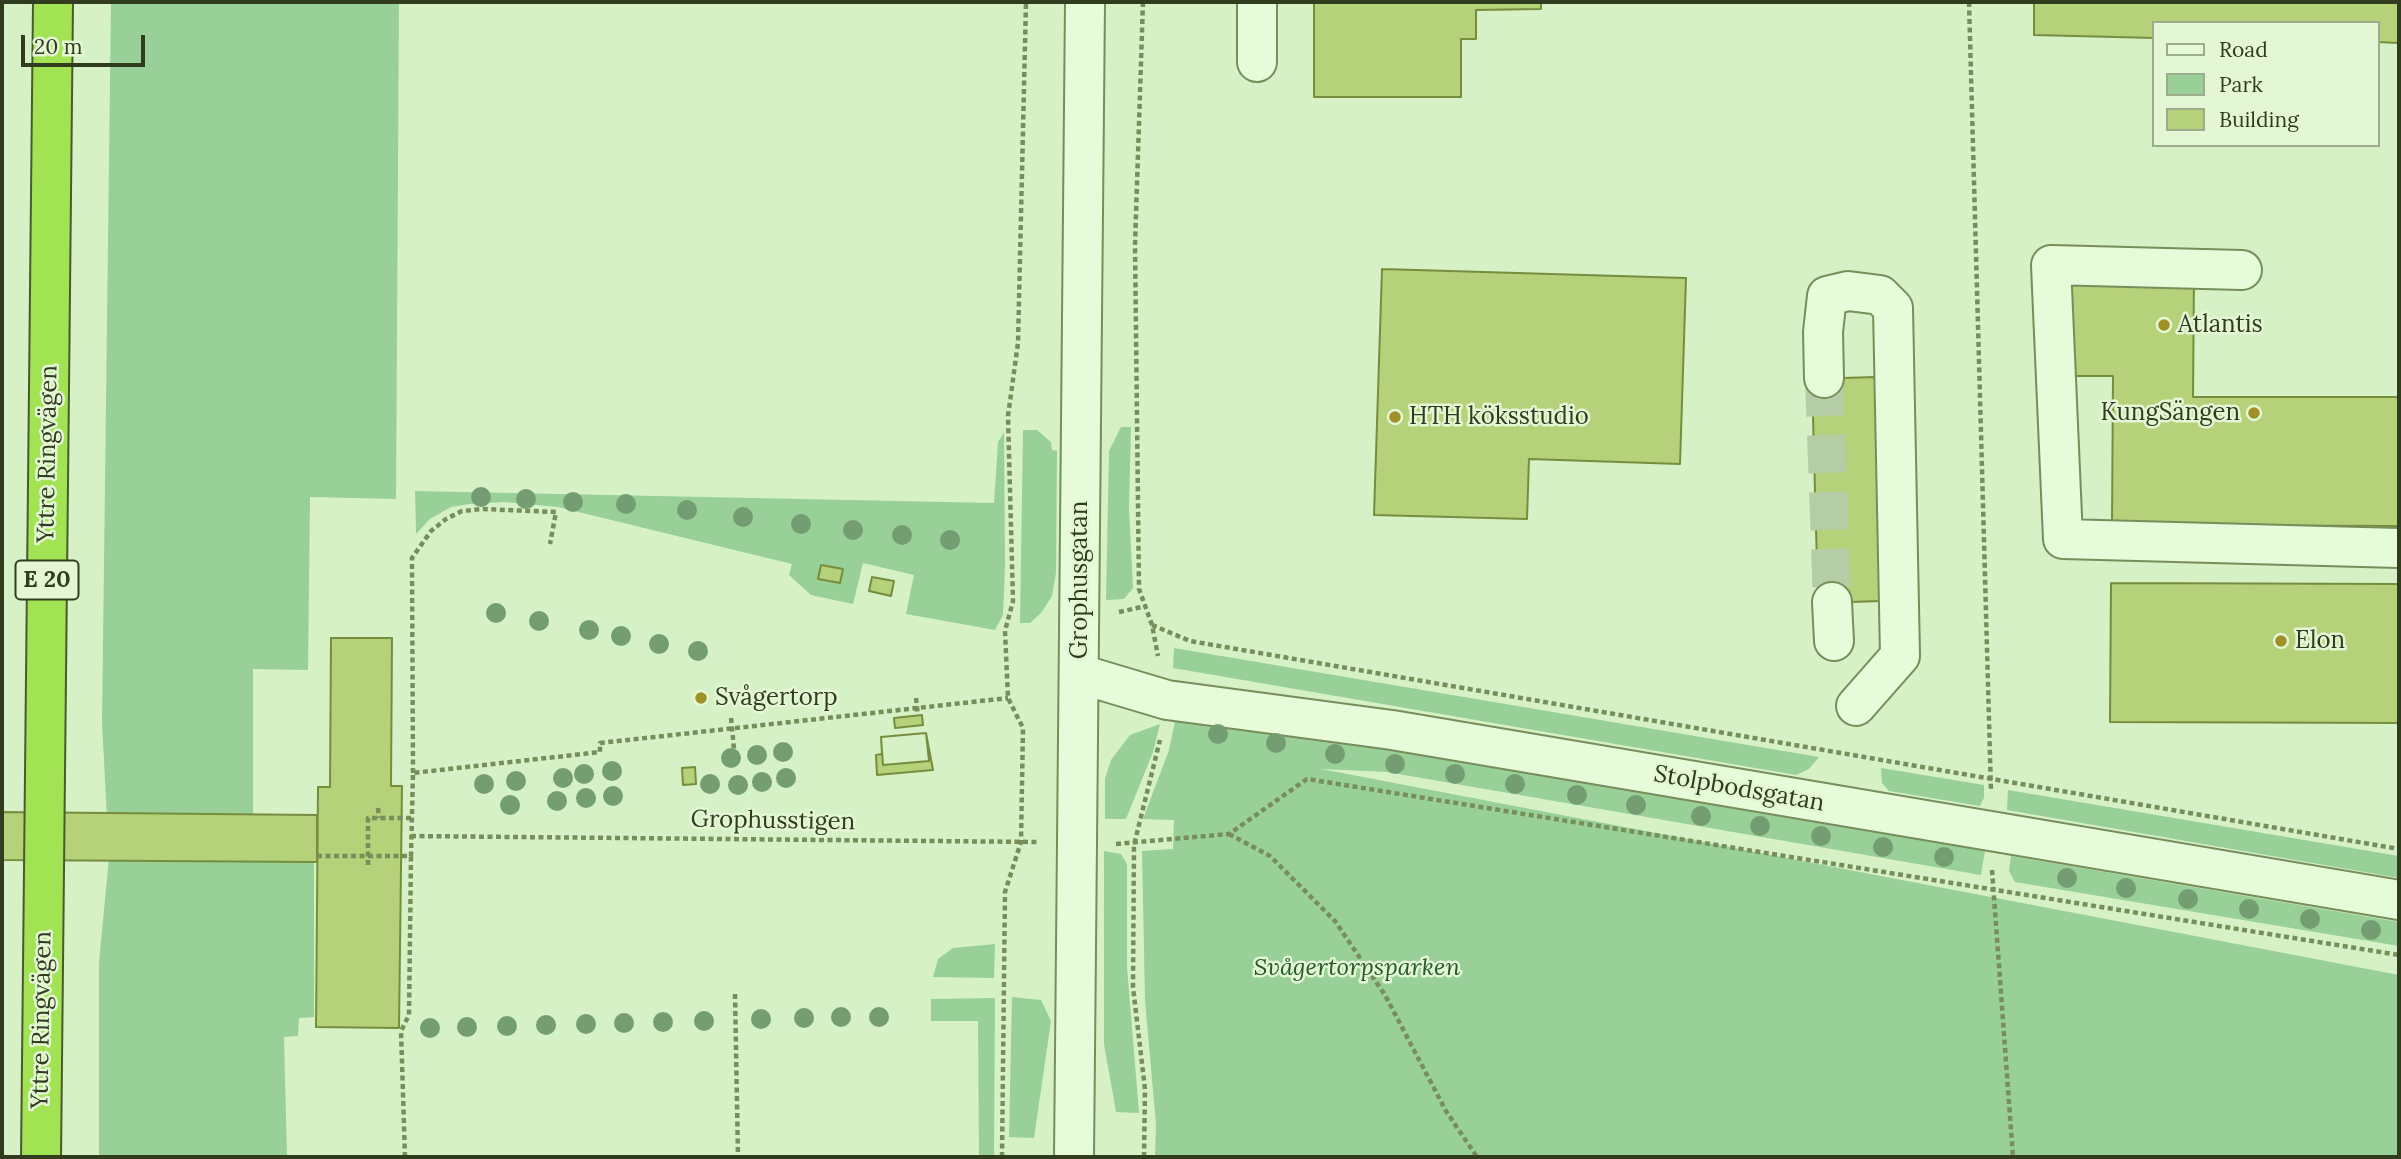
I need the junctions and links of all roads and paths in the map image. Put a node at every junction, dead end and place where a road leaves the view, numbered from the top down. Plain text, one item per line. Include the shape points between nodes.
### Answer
1 (53, 2) edge
2 (1026, 2) edge
3 (1084, 2) edge
4 (1143, 2) edge
5 (1257, 2) edge
6 (1969, 2) edge
7 (1257, 62) dead end
8 (2242, 270) dead end
9 (1824, 379) tunnel mouth
10 (550, 544) dead end
11 (2399, 548) edge
12 (1832, 602) tunnel mouth
13 (1152, 625) junction
14 (1834, 641) dead end
15 (1080, 674) junction
16 (916, 698) dead end
17 (1007, 698) junction
18 (1167, 700) junction
19 (1856, 706) dead end
20 (917, 708) junction
21 (918, 716) dead end
22 (731, 718) dead end
23 (732, 729) junction
24 (734, 750) dead end
25 (413, 773) junction
26 (1990, 776) junction
27 (379, 808) dead end
28 (379, 818) junction
29 (412, 818) junction
30 (1993, 832) junction
31 (1229, 834) junction
32 (411, 836) junction
33 (1021, 842) junction
34 (1076, 842) junction
35 (1134, 845) junction
36 (2399, 849) edge
37 (317, 856) dead end
38 (368, 856) junction
39 (411, 856) junction
40 (368, 865) dead end
41 (1992, 889) junction
42 (2399, 901) edge
43 (2399, 955) edge
44 (734, 994) dead end
45 (41, 1157) edge
46 (405, 1157) edge
47 (738, 1157) edge
48 (1002, 1157) edge
49 (1074, 1157) edge
50 (1144, 1157) edge
51 (1477, 1157) edge
52 (2013, 1157) edge

1 - 45 highway, Yttre Ringvägen / E 20
2 - 17 path via 1018,343 1008,416 1013,601 1005,631
3 - 15 street, Grophusgatan
4 - 13 path via 1135,245 1139,589
5 - 7 street
6 - 26 path
8 - 11 street via 2050,265 2063,539
9 - 19 street via 1827,296 1848,290 1880,295 1893,308 1900,656
10 - 25 path via 555,512 462,511 431,531 412,558
12 - 14 street
13 - 18 path
13 - 26 path via 1190,642
15 - 18 street, Stolpbodsgatan
15 - 34 street, Grophusgatan
16 - 20 path
17 - 20 path
17 - 33 path via 1023,728
18 - 30 street, Stolpbodsgatan via 1392,730
18 - 35 path
20 - 21 path
20 - 23 path
22 - 23 path
23 - 24 path
23 - 25 path via 600,743 600,752
25 - 29 path
26 - 30 path
26 - 36 path
27 - 28 path
28 - 29 path
28 - 38 path via 368,818
29 - 32 path
30 - 41 path
30 - 42 street, Stolpbodsgatan
31 - 35 path, Grophusstigen
31 - 41 path via 1307,779
31 - 51 path via 1270,856 1335,921 1385,995 1446,1111
32 - 33 path, Grophusstigen
32 - 39 path
33 - 34 path, Grophusstigen
33 - 48 path via 1005,892
34 - 35 path, Grophusstigen
34 - 49 street, Grophusgatan
35 - 50 path via 1133,987 1145,1089
37 - 38 path
38 - 39 path
38 - 40 path
39 - 46 path via 409,1015 401,1031
41 - 43 path
41 - 52 path
44 - 47 path

